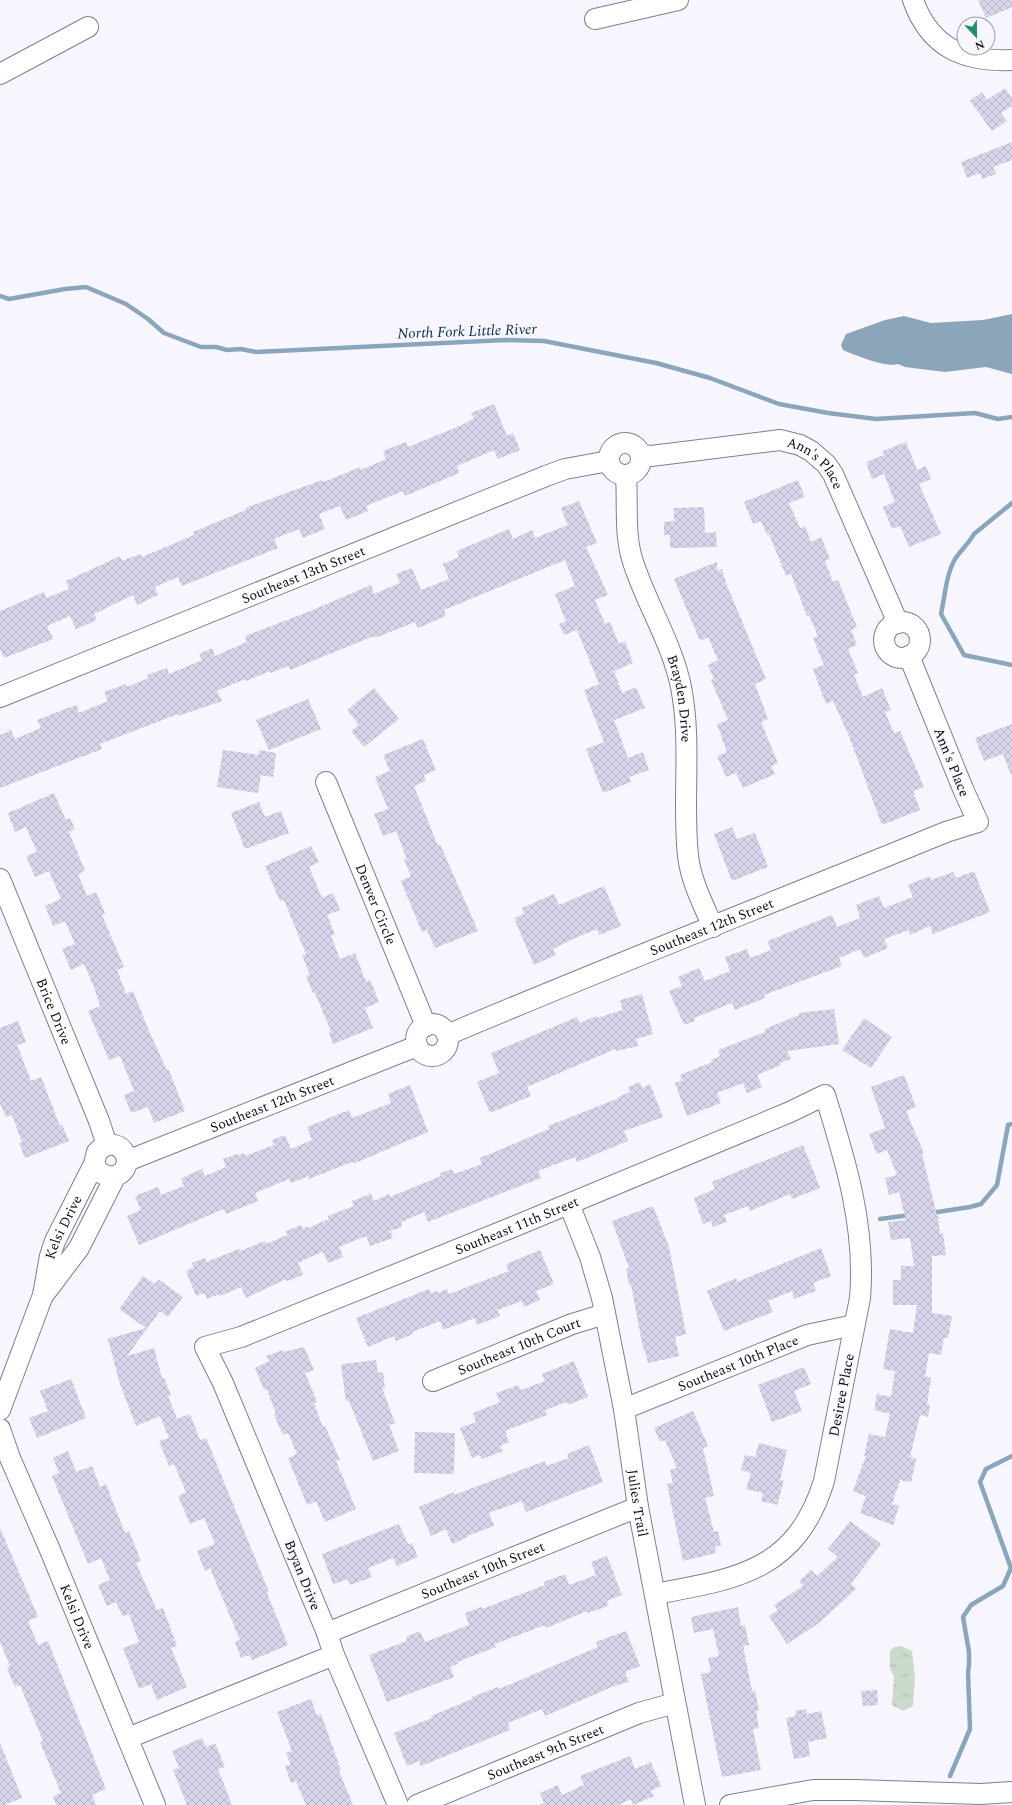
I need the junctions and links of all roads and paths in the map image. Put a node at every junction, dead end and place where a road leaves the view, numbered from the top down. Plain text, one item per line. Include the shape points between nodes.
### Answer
1 (678, 0) edge
2 (913, 0) edge
3 (594, 19) dead end
4 (88, 27) dead end
5 (1012, 60) edge
6 (0, 74) edge
7 (641, 455) junction
8 (609, 461) junction
9 (626, 475) junction
10 (0, 697) edge
11 (326, 782) dead end
12 (978, 822) joint
13 (0, 879) edge
14 (713, 927) junction
15 (426, 1026) junction
16 (447, 1035) junction
17 (417, 1046) junction
18 (825, 1095) joint
19 (107, 1145) junction
20 (127, 1161) junction
21 (94, 1164) junction
22 (115, 1177) junction
23 (569, 1204) junction
24 (43, 1295) junction
25 (605, 1314) junction
26 (854, 1325) junction
27 (205, 1347) joint
28 (433, 1381) dead end
29 (624, 1409) junction
30 (0, 1410) edge
31 (1, 1434) edge
32 (638, 1507) junction
33 (655, 1594) junction
34 (327, 1633) junction
35 (334, 1655) junction
36 (675, 1702) junction
37 (128, 1738) junction
38 (1012, 1792) edge
39 (155, 1805) edge
40 (398, 1805) edge
41 (417, 1805) edge
42 (696, 1805) edge
43 (730, 1805) edge

1 - 3 street
2 - 5 street via 924,24 950,50 976,59
4 - 6 street
7 - 8 street via 633,444 621,443 614,447
7 - 9 street via 640,466 635,472
7 - 12 street, Ann's Place via 651,456 780,440 800,445 826,464 839,485 898,623 911,625 918,633 920,644 909,656 962,789
8 - 9 street via 615,472
8 - 10 street, Southeast 13th Street via 565,469 546,476
9 - 14 street, Brayden Drive via 628,530 633,562 672,657 680,685 687,732 688,856 695,884
11 - 15 street, Denver Circle
12 - 14 street, Southeast 12th Street via 946,832
13 - 19 street, Brice Drive
14 - 16 street, Southeast 12th Street via 591,974
15 - 16 street via 441,1027
15 - 17 street via 417,1036
16 - 17 street via 446,1048 436,1056 424,1054
17 - 20 street, Southeast 12th Street
18 - 23 street, Southeast 11th Street
18 - 26 street, Desiree Place via 850,1180 859,1236 860,1298
19 - 20 street via 116,1145 120,1148
19 - 21 street via 97,1152
20 - 22 street via 124,1170
21 - 22 street via 104,1176
21 - 24 street, Kelsi Drive via 55,1241
22 - 24 street, Kelsi Drive via 79,1248
23 - 25 street, Julies Trail via 590,1258
23 - 27 street, Southeast 11th Street via 241,1336
24 - 30 street, Kelsi Drive
25 - 28 street, Southeast 10th Court via 572,1324
25 - 29 street, Julies Trail
26 - 29 street, Southeast 10th Place via 807,1335
26 - 33 street, Desiree Place via 824,1481 818,1502 799,1533 768,1561 741,1575
27 - 34 street, Bryan Drive via 223,1383
29 - 32 street, Julies Trail
31 - 37 street, Kelsi Drive
32 - 33 street, Julies Trail
32 - 34 street, Southeast 10th Street
33 - 36 street, Julies Trail
34 - 35 street, Bryan Drive
35 - 37 street
35 - 40 street, Bryan Drive
36 - 41 street, Southeast 9th Street via 639,1713
36 - 42 street, Julies Trail
37 - 39 street, Kelsi Drive
38 - 43 street via 981,1794 813,1790

